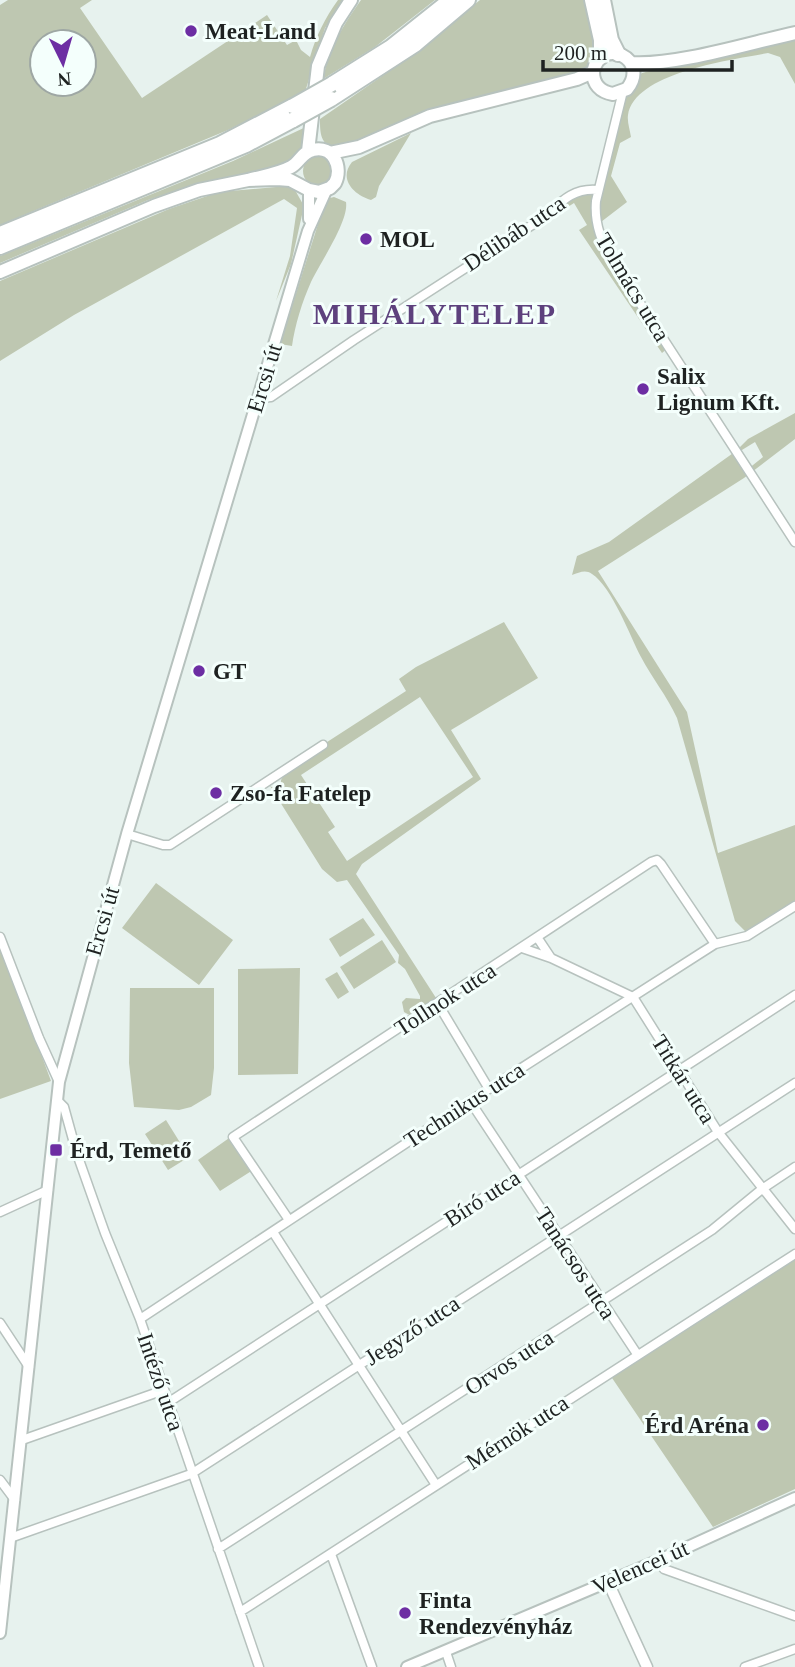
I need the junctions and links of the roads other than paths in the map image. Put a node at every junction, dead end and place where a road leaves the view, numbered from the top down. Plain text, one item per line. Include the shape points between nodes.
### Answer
1 (351, 0) edge
2 (450, 0) edge
3 (468, 0) edge
4 (474, 0) edge
5 (592, 0) edge
6 (603, 0) edge
7 (443, 10) edge
8 (795, 33) edge
9 (618, 54) junction
10 (692, 56) junction
11 (601, 57) junction
12 (631, 63) junction
13 (593, 72) junction
14 (633, 81) junction
15 (555, 86) junction
16 (602, 90) junction
17 (623, 92) junction
18 (293, 113) junction
19 (312, 124) junction
20 (615, 124) junction
21 (374, 141) junction
22 (308, 151) junction
23 (326, 151) junction
24 (297, 164) junction
25 (339, 172) junction
26 (248, 180) junction
27 (305, 188) junction
28 (326, 191) junction
29 (597, 191) junction
30 (308, 231) junction
31 (0, 234) edge
32 (0, 247) edge
33 (0, 272) edge
34 (259, 398) junction
35 (795, 542) edge
36 (323, 745) dead end
37 (127, 834) junction
38 (795, 906) edge
39 (0, 937) edge
40 (537, 937) junction
41 (715, 944) junction
42 (522, 948) junction
43 (551, 958) junction
44 (795, 995) edge
45 (633, 996) junction
46 (438, 1004) junction
47 (679, 1071) junction
48 (59, 1082) junction
49 (795, 1083) edge
50 (489, 1089) junction
51 (57, 1100) junction
52 (470, 1101) junction
53 (718, 1132) junction
54 (795, 1167) edge
55 (518, 1174) junction
56 (762, 1189) junction
57 (48, 1190) junction
58 (0, 1212) edge
59 (289, 1220) junction
60 (795, 1229) edge
61 (273, 1232) junction
62 (558, 1235) junction
63 (795, 1254) edge
64 (602, 1301) junction
65 (318, 1304) junction
66 (140, 1319) junction
67 (0, 1323) edge
68 (637, 1354) junction
69 (358, 1364) junction
70 (30, 1368) junction
71 (164, 1390) junction
72 (169, 1402) junction
73 (401, 1432) junction
74 (22, 1440) junction
75 (191, 1474) junction
76 (0, 1480) edge
77 (436, 1485) junction
78 (795, 1498) edge
79 (15, 1500) junction
80 (10, 1538) junction
81 (218, 1549) junction
82 (331, 1554) junction
83 (657, 1561) junction
84 (608, 1582) junction
85 (240, 1612) junction
86 (795, 1616) edge
87 (0, 1633) edge
88 (795, 1649) edge
89 (446, 1652) junction
90 (259, 1667) edge
91 (372, 1667) edge
92 (407, 1667) edge
93 (451, 1667) edge
94 (647, 1667) edge
95 (745, 1667) edge

1 - 19 main road via 318,66
2 - 7 highway
3 - 7 highway
4 - 7 highway
5 - 11 highway
6 - 9 highway
7 - 18 highway, bridge via 399,56
8 - 10 main road
9 - 11 main road
9 - 12 main road
10 - 12 main road
10 - 14 main road via 642,73
11 - 13 main road
12 - 14 main road
13 - 15 main road
13 - 16 main road
14 - 17 main road
15 - 16 main road
15 - 21 main road via 430,116
16 - 17 main road
16 - 20 street, Tolmács utca
17 - 20 street, Tolmács utca
18 - 31 highway
18 - 32 highway via 246,145
19 - 22 main road
19 - 23 main road
20 - 29 street, Tolmács utca
21 - 23 main road via 343,152
21 - 25 main road
22 - 23 main road
22 - 24 main road
23 - 25 main road via 337,161
24 - 26 main road
24 - 27 main road via 297,177
25 - 28 main road
26 - 27 main road via 290,180
26 - 33 main road via 178,196
27 - 28 main road
27 - 30 main road, Ercsi út
28 - 30 main road, Ercsi út
29 - 34 street, Délibáb utca via 572,194 543,218 271,397
29 - 35 street, Tolmács utca via 597,225 608,254
30 - 34 main road, Ercsi út
34 - 37 main road, Ercsi út
36 - 37 street via 170,845
37 - 48 main road, Ercsi út
38 - 41 street, Technikus utca via 747,936
39 - 48 street
40 - 41 street, Tollnok utca via 657,860
40 - 42 street, Tollnok utca
40 - 43 street
41 - 45 street, Technikus utca
42 - 43 street
42 - 46 street, Tollnok utca
43 - 45 street
44 - 47 street, Bíró utca
45 - 47 street, Titkár utca
45 - 50 street, Technikus utca
46 - 50 street
46 - 59 street, Tollnok utca via 233,1138
47 - 53 street, Titkár utca
47 - 55 street, Bíró utca
48 - 51 main road, Ercsi út
49 - 53 street, Jegyző utca
50 - 52 street, Technikus utca
51 - 57 main road, Ercsi út
51 - 66 street, Intéző utca
52 - 55 street, Tanácsos utca
52 - 59 street, Technikus utca
53 - 56 street, Titkár utca
53 - 62 street, Jegyző utca
54 - 56 street, Orvos utca
55 - 62 street, Tanácsos utca
55 - 65 street, Bíró utca
56 - 60 street, Titkár utca
56 - 64 street, Orvos utca via 712,1230
57 - 58 street
57 - 70 main road, Ercsi út
59 - 61 street, Technikus utca
61 - 65 street
61 - 66 street, Technikus utca
62 - 64 street, Tanácsos utca
62 - 69 street, Jegyző utca
63 - 68 street, Mérnök utca
64 - 68 street, Tanácsos utca
64 - 73 street, Orvos utca
65 - 69 street
65 - 72 street, Bíró utca
66 - 71 street, Intéző utca
67 - 70 street
68 - 77 street, Mérnök utca
69 - 73 street
69 - 75 street, Jegyző utca
70 - 74 main road, Ercsi út
71 - 72 street, Intéző utca
71 - 74 street
72 - 75 street, Intéző utca
73 - 77 street
73 - 81 street, Orvos utca
74 - 79 main road, Ercsi út
75 - 80 street, Jegyző utca
75 - 81 street, Intéző utca
76 - 79 street
77 - 82 street, Mérnök utca
78 - 83 main road, Velencei út
79 - 80 main road, Ercsi út
80 - 87 main road, Ercsi út
81 - 85 street, Intéző utca
82 - 85 street, Mérnök utca
82 - 91 street
83 - 84 main road, Velencei út
83 - 86 street via 664,1569
84 - 89 main road, Velencei út
84 - 94 street
85 - 90 street, Intéző utca
88 - 95 street
89 - 92 main road, Velencei út
89 - 93 street

